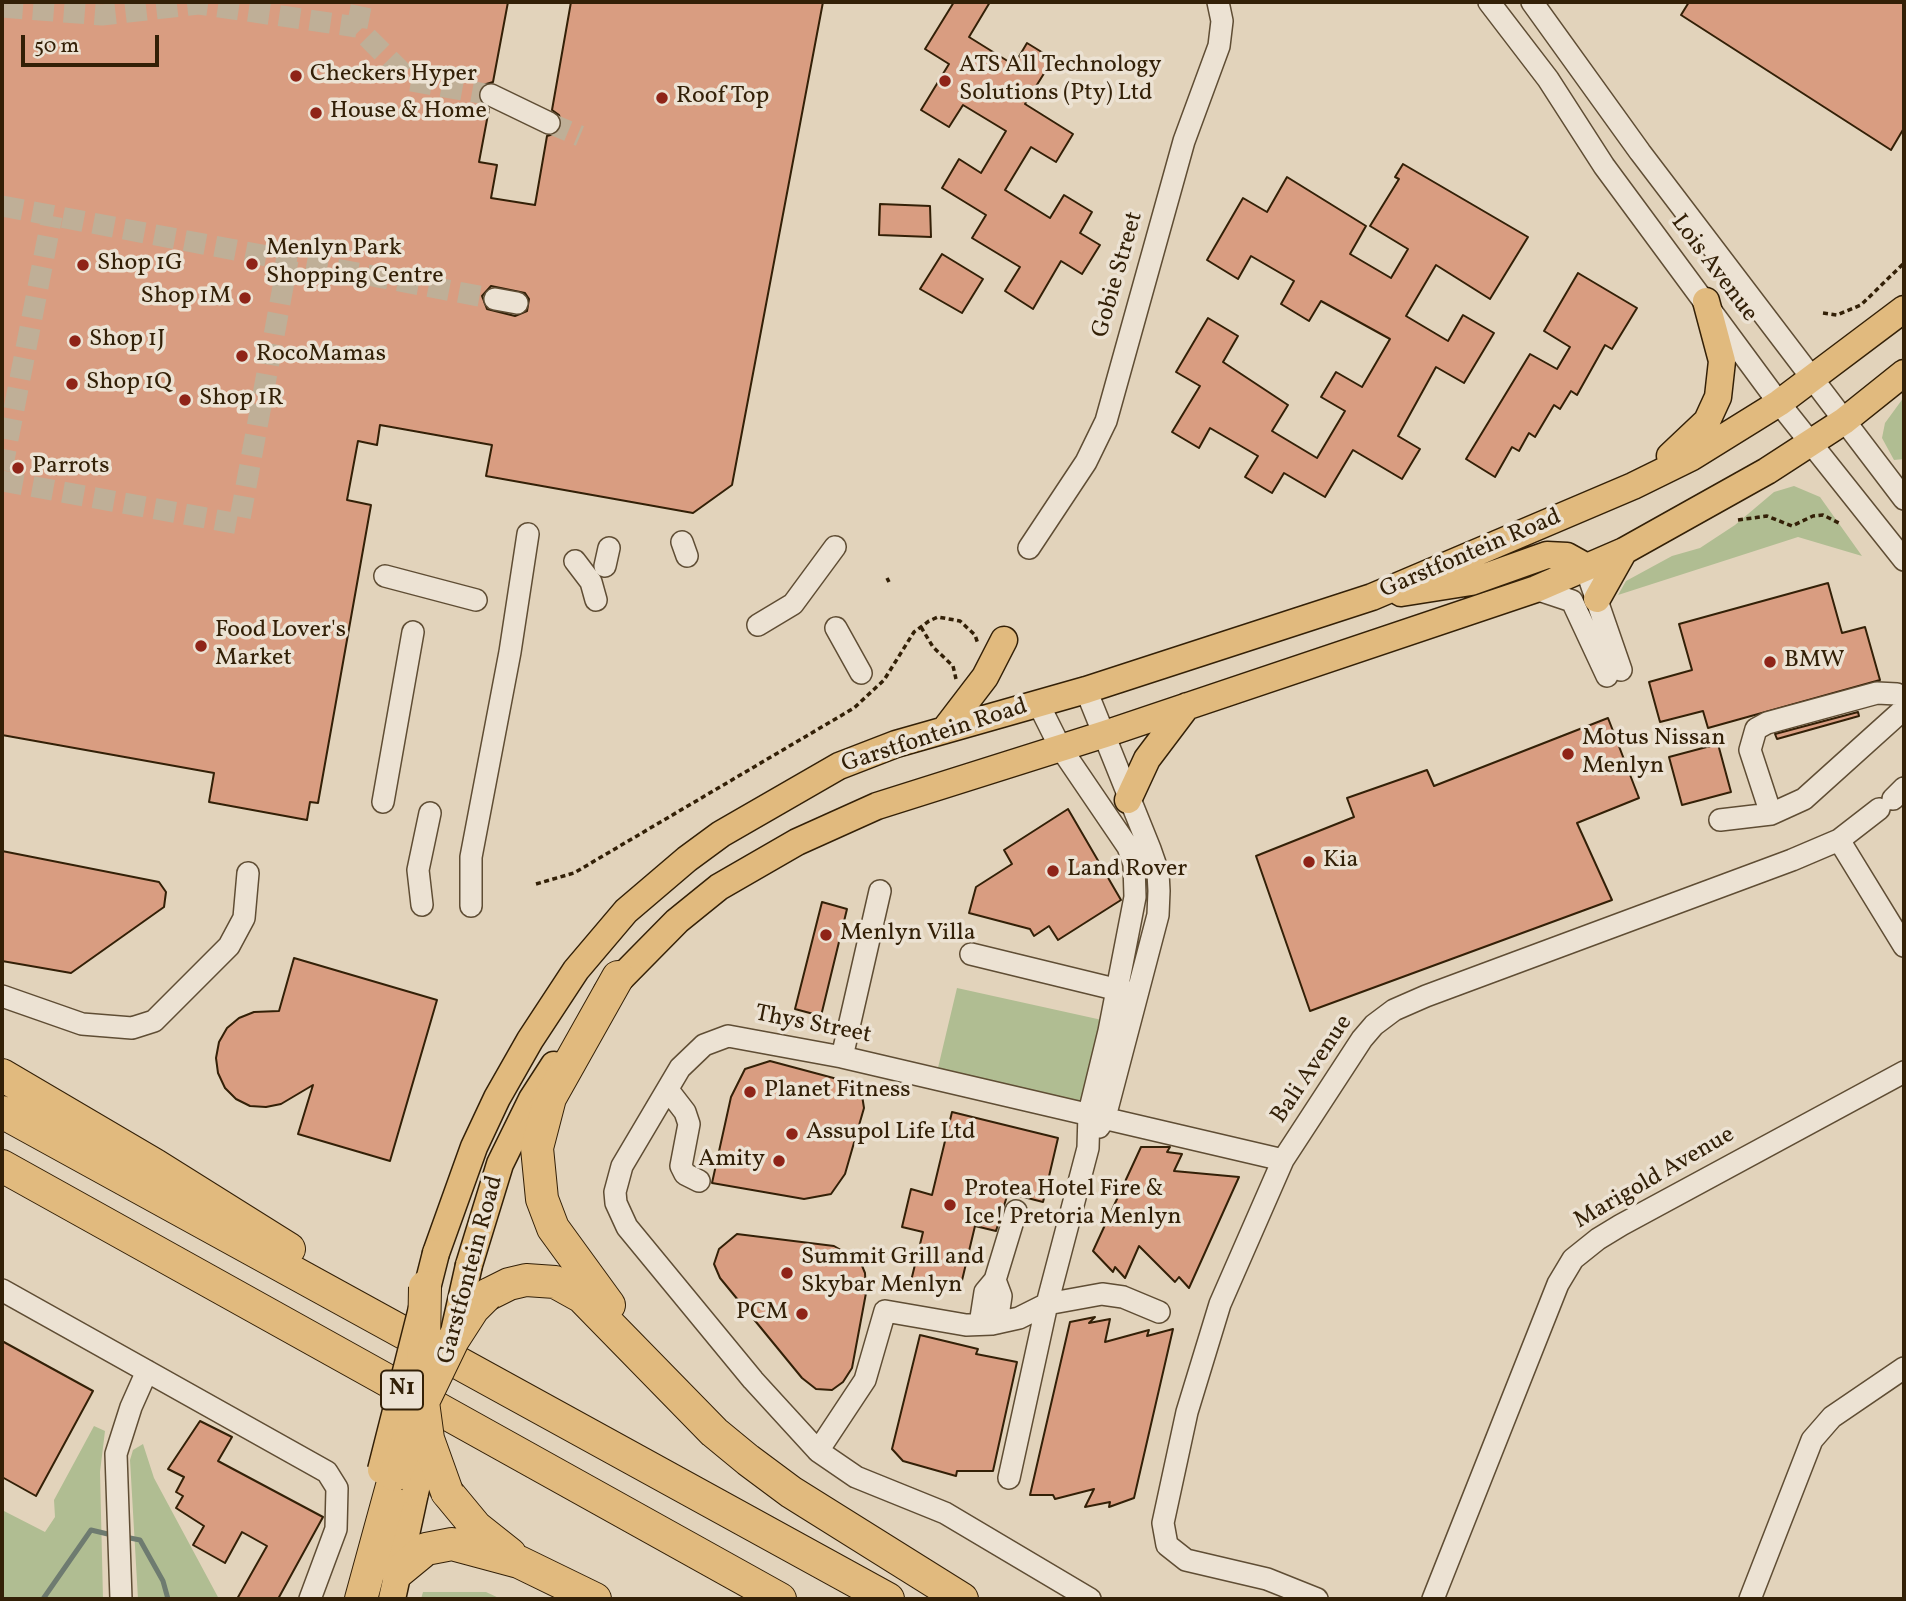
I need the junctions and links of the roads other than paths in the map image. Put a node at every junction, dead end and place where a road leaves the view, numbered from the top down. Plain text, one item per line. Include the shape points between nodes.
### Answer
1 (1218, 2) edge
2 (1489, 2) edge
3 (1532, 2) edge
4 (491, 95) tunnel mouth
5 (549, 123) tunnel mouth
6 (495, 299) tunnel mouth
7 (1706, 301) junction
8 (517, 303) dead end
9 (1904, 309) edge
10 (1904, 373) edge
11 (1812, 378) junction
12 (1779, 403) junction
13 (1844, 421) junction
14 (1810, 443) junction
15 (1633, 486) junction
16 (1904, 499) edge
17 (528, 534) dead end
18 (835, 547) dead end
19 (1029, 548) dead end
20 (1624, 551) junction
21 (1904, 560) edge
22 (575, 561) dead end
23 (1585, 566) junction
24 (385, 576) dead end
25 (1536, 589) junction
26 (1372, 597) junction
27 (1597, 599) junction
28 (476, 600) dead end
29 (596, 600) dead end
30 (758, 625) dead end
31 (836, 628) dead end
32 (413, 632) dead end
33 (991, 643) road end
34 (860, 673) dead end
35 (1086, 690) junction
36 (1904, 698) edge
37 (1038, 704) junction
38 (1187, 706) junction
39 (1904, 709) edge
40 (946, 728) junction
41 (1105, 734) junction
42 (1060, 747) junction
43 (1892, 799) edge
44 (1128, 800) junction
45 (383, 802) dead end
46 (430, 813) dead end
47 (1770, 814) junction
48 (1720, 820) dead end
49 (1839, 840) junction
50 (248, 873) dead end
51 (880, 891) dead end
52 (422, 905) dead end
53 (471, 906) dead end
54 (1904, 946) edge
55 (971, 954) dead end
56 (618, 977) junction
57 (1127, 992) junction
58 (2, 996) edge
59 (842, 1057) junction
60 (1904, 1072) edge
61 (2, 1075) edge
62 (667, 1090) junction
63 (2, 1112) edge
64 (1097, 1115) junction
65 (1283, 1160) junction
66 (10, 1172) edge
67 (699, 1181) dead end
68 (1016, 1211) dead end
69 (425, 1287) junction
70 (2, 1290) edge
71 (1047, 1304) junction
72 (1159, 1312) dead end
73 (375, 1318) junction
74 (988, 1323) junction
75 (453, 1340) junction
76 (1904, 1368) edge
77 (147, 1371) junction
78 (676, 1391) junction
79 (423, 1402) junction
80 (428, 1439) junction
81 (818, 1451) junction
82 (1009, 1478) dead end
83 (397, 1479) junction
84 (519, 1562) junction
85 (395, 1586) edge
86 (121, 1599) edge
87 (310, 1599) edge
88 (353, 1599) edge
89 (361, 1599) edge
90 (596, 1599) edge
91 (780, 1599) edge
92 (888, 1599) edge
93 (962, 1599) edge
94 (1090, 1599) edge
95 (1317, 1599) edge
96 (1433, 1599) edge
97 (1750, 1599) edge

1 - 19 street, Gobie Street via 1222,21 1219,46 1184,141 1105,421 1086,462
2 - 7 street, Lois Avenue
3 - 11 street, Lois Avenue
4 - 5 street
6 - 8 street
7 - 12 street, Lois Avenue
7 - 15 main road via 1723,361 1718,397 1707,421 1690,439
9 - 11 main road, Garstfontein Road
10 - 13 main road, Garstfontein Road
11 - 12 main road, Garstfontein Road
11 - 13 street, Lois Avenue
12 - 14 street, Lois Avenue
12 - 15 main road, Garstfontein Road via 1692,457
13 - 14 main road, Garstfontein Road
13 - 16 street, Lois Avenue
14 - 20 main road, Garstfontein Road via 1724,497
14 - 21 street, Lois Avenue
15 - 26 main road, Garstfontein Road
17 - 53 street via 471,857
18 - 30 street via 793,604
20 - 23 main road, Garstfontein Road
20 - 27 main road
22 - 29 street via 591,582
23 - 25 main road, Garstfontein Road
23 - 26 main road via 1567,556 1547,555 1454,586
23 - 27 street
24 - 28 street
25 - 27 street via 1572,601 1614,673
25 - 38 main road, Garstfontein Road
26 - 35 main road, Garstfontein Road
31 - 34 street
32 - 45 street
33 - 40 main road via 985,677
35 - 37 main road, Garstfontein Road
35 - 41 street
36 - 47 street via 1877,693 1756,729 1751,750
37 - 40 main road, Garstfontein Road
37 - 42 street
38 - 41 main road, Garstfontein Road
38 - 44 main road via 1147,760
39 - 47 street via 1804,799
40 - 69 main road, Garstfontein Road, bridge via 839,766 796,788 687,859 626,911 576,970 496,1098
41 - 42 main road, Garstfontein Road
41 - 44 street
42 - 56 main road, Garstfontein Road via 877,806 758,862 677,920
42 - 57 street via 1128,847 1134,864
43 - 49 street, Bali Avenue
44 - 57 street via 1158,872 1159,891 1158,915
46 - 52 street via 418,870
47 - 48 street
49 - 54 street
49 - 65 street, Bali Avenue via 1394,1010 1362,1039
50 - 58 street via 244,918 229,947 154,1021 132,1028 82,1024
51 - 59 street
55 - 57 street
56 - 75 main road, Garstfontein Road, bridge via 532,1098 500,1164 469,1265
56 - 78 highway via 550,1098 537,1148 537,1168 553,1228
57 - 64 street
59 - 62 street, Thys Street via 728,1036 692,1054
59 - 64 street, Thys Street
60 - 96 street, Marigold Avenue via 1621,1225 1573,1259 1558,1284
61 - 73 highway via 297,1254
62 - 67 street via 689,1124 681,1167
62 - 81 street, Thys Street via 622,1166 615,1192 619,1213 744,1370
63 - 73 highway, N1
64 - 65 street, Thys Street
64 - 71 street
65 - 95 street, Bali Avenue via 1208,1340 1163,1523 1167,1545 1186,1560 1267,1578
66 - 91 highway, N1
68 - 74 street via 995,1280 1001,1296
69 - 79 highway, bridge
69 - 83 main road, Garstfontein Road, bridge
70 - 77 street
71 - 72 street via 1102,1294
71 - 74 street via 1019,1318
71 - 82 street
73 - 92 highway, N1
74 - 81 street via 967,1325 885,1311 865,1380
75 - 78 highway, bridge via 473,1308 487,1296 526,1280 555,1282 597,1311
75 - 79 highway, bridge
75 - 80 main road, Garstfontein Road, bridge
76 - 97 street via 1832,1416 1812,1440
77 - 86 street via 120,1437 115,1466
77 - 87 street via 315,1463 333,1478 336,1529
78 - 93 highway via 714,1432 791,1492
79 - 80 highway, bridge
79 - 83 highway, bridge
80 - 83 main road, Garstfontein Road, bridge
80 - 84 highway, bridge via 447,1492 476,1527
81 - 94 street, Thys Street via 856,1477 945,1513
83 - 85 main road, Garstfontein Road
83 - 88 main road, Garstfontein Road
83 - 89 highway
84 - 85 highway via 438,1545 426,1549
84 - 90 highway

